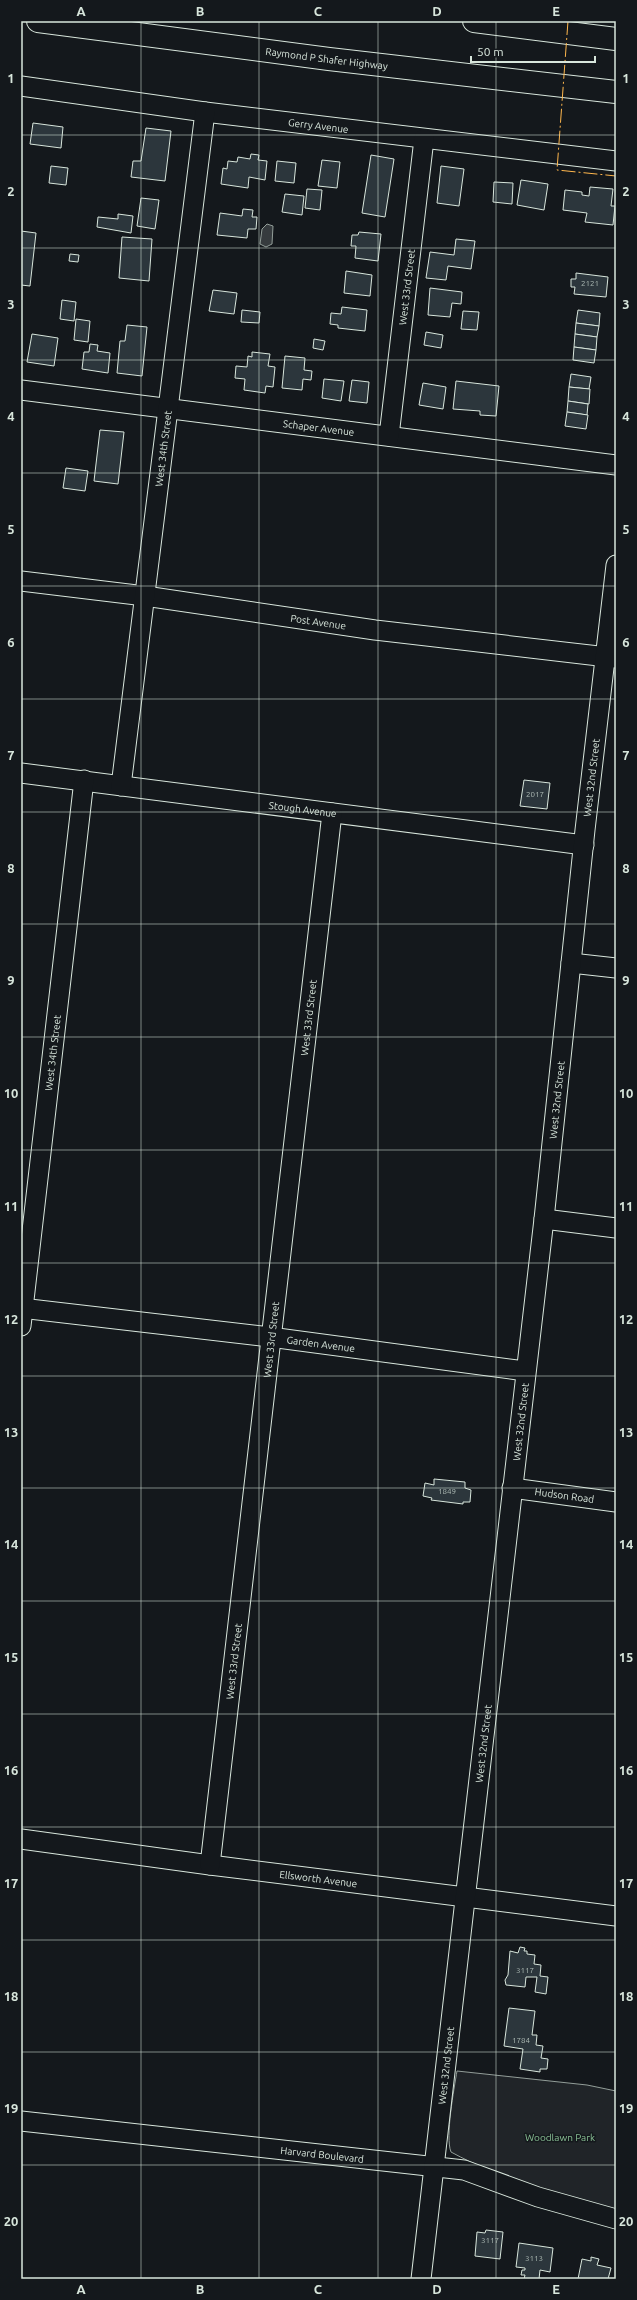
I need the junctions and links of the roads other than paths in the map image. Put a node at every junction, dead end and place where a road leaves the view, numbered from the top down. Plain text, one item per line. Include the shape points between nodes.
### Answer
1 (38, 21) edge
2 (474, 21) edge
3 (616, 39) edge
4 (21, 86) edge
5 (616, 92) edge
6 (205, 112) junction
7 (424, 138) junction
8 (616, 161) edge
9 (21, 390) edge
10 (168, 409) junction
11 (389, 436) junction
12 (616, 465) edge
13 (616, 565) edge
14 (21, 581) edge
15 (145, 596) junction
16 (610, 658) edge
17 (21, 773) edge
18 (84, 780) junction
19 (121, 786) junction
20 (332, 813) junction
21 (584, 845) junction
22 (571, 963) junction
23 (616, 968) edge
24 (544, 1219) junction
25 (616, 1228) edge
26 (22, 1314) edge
27 (270, 1337) junction
28 (525, 1371) junction
29 (512, 1488) junction
30 (616, 1502) edge
31 (21, 1840) edge
32 (210, 1866) junction
33 (466, 1898) junction
34 (616, 1916) edge
35 (21, 2121) edge
36 (434, 2168) junction
37 (616, 2219) edge
38 (421, 2279) edge

1 - 5 highway, Raymond P Shafer Highway via 329,59
2 - 3 highway
4 - 6 street, Gerry Avenue
6 - 7 street, Gerry Avenue
6 - 10 street, West 34th Street
7 - 8 street, Gerry Avenue
7 - 11 street, West 33rd Street
9 - 10 street, Schaper Avenue
10 - 11 street, Schaper Avenue
10 - 15 street, West 34th Street
11 - 12 street, Schaper Avenue
13 - 16 street, West 32nd Street
14 - 15 street, Post Avenue
15 - 16 street, Post Avenue via 375,630
15 - 19 street, West 34th Street
16 - 21 street, West 32nd Street
17 - 18 street, Stough Avenue
18 - 19 street, Stough Avenue
18 - 26 street, West 34th Street
19 - 20 street, Stough Avenue
20 - 21 street, Stough Avenue
20 - 27 street, West 33rd Street
21 - 22 street, West 32nd Street
22 - 23 street
22 - 24 street, West 32nd Street
24 - 25 street
24 - 28 street, West 32nd Street
26 - 27 street, Garden Avenue
27 - 28 street, Garden Avenue
27 - 32 street, West 33rd Street
28 - 29 street, West 32nd Street
29 - 30 street, Hudson Road
29 - 33 street, West 32nd Street
31 - 32 street, Ellsworth Avenue
32 - 33 street, Ellsworth Avenue
33 - 34 street, Ellsworth Avenue
33 - 36 street, West 32nd Street
35 - 36 street, Harvard Boulevard
36 - 37 street, Harvard Boulevard via 464,2170 531,2195
36 - 38 street, West 32nd Street

